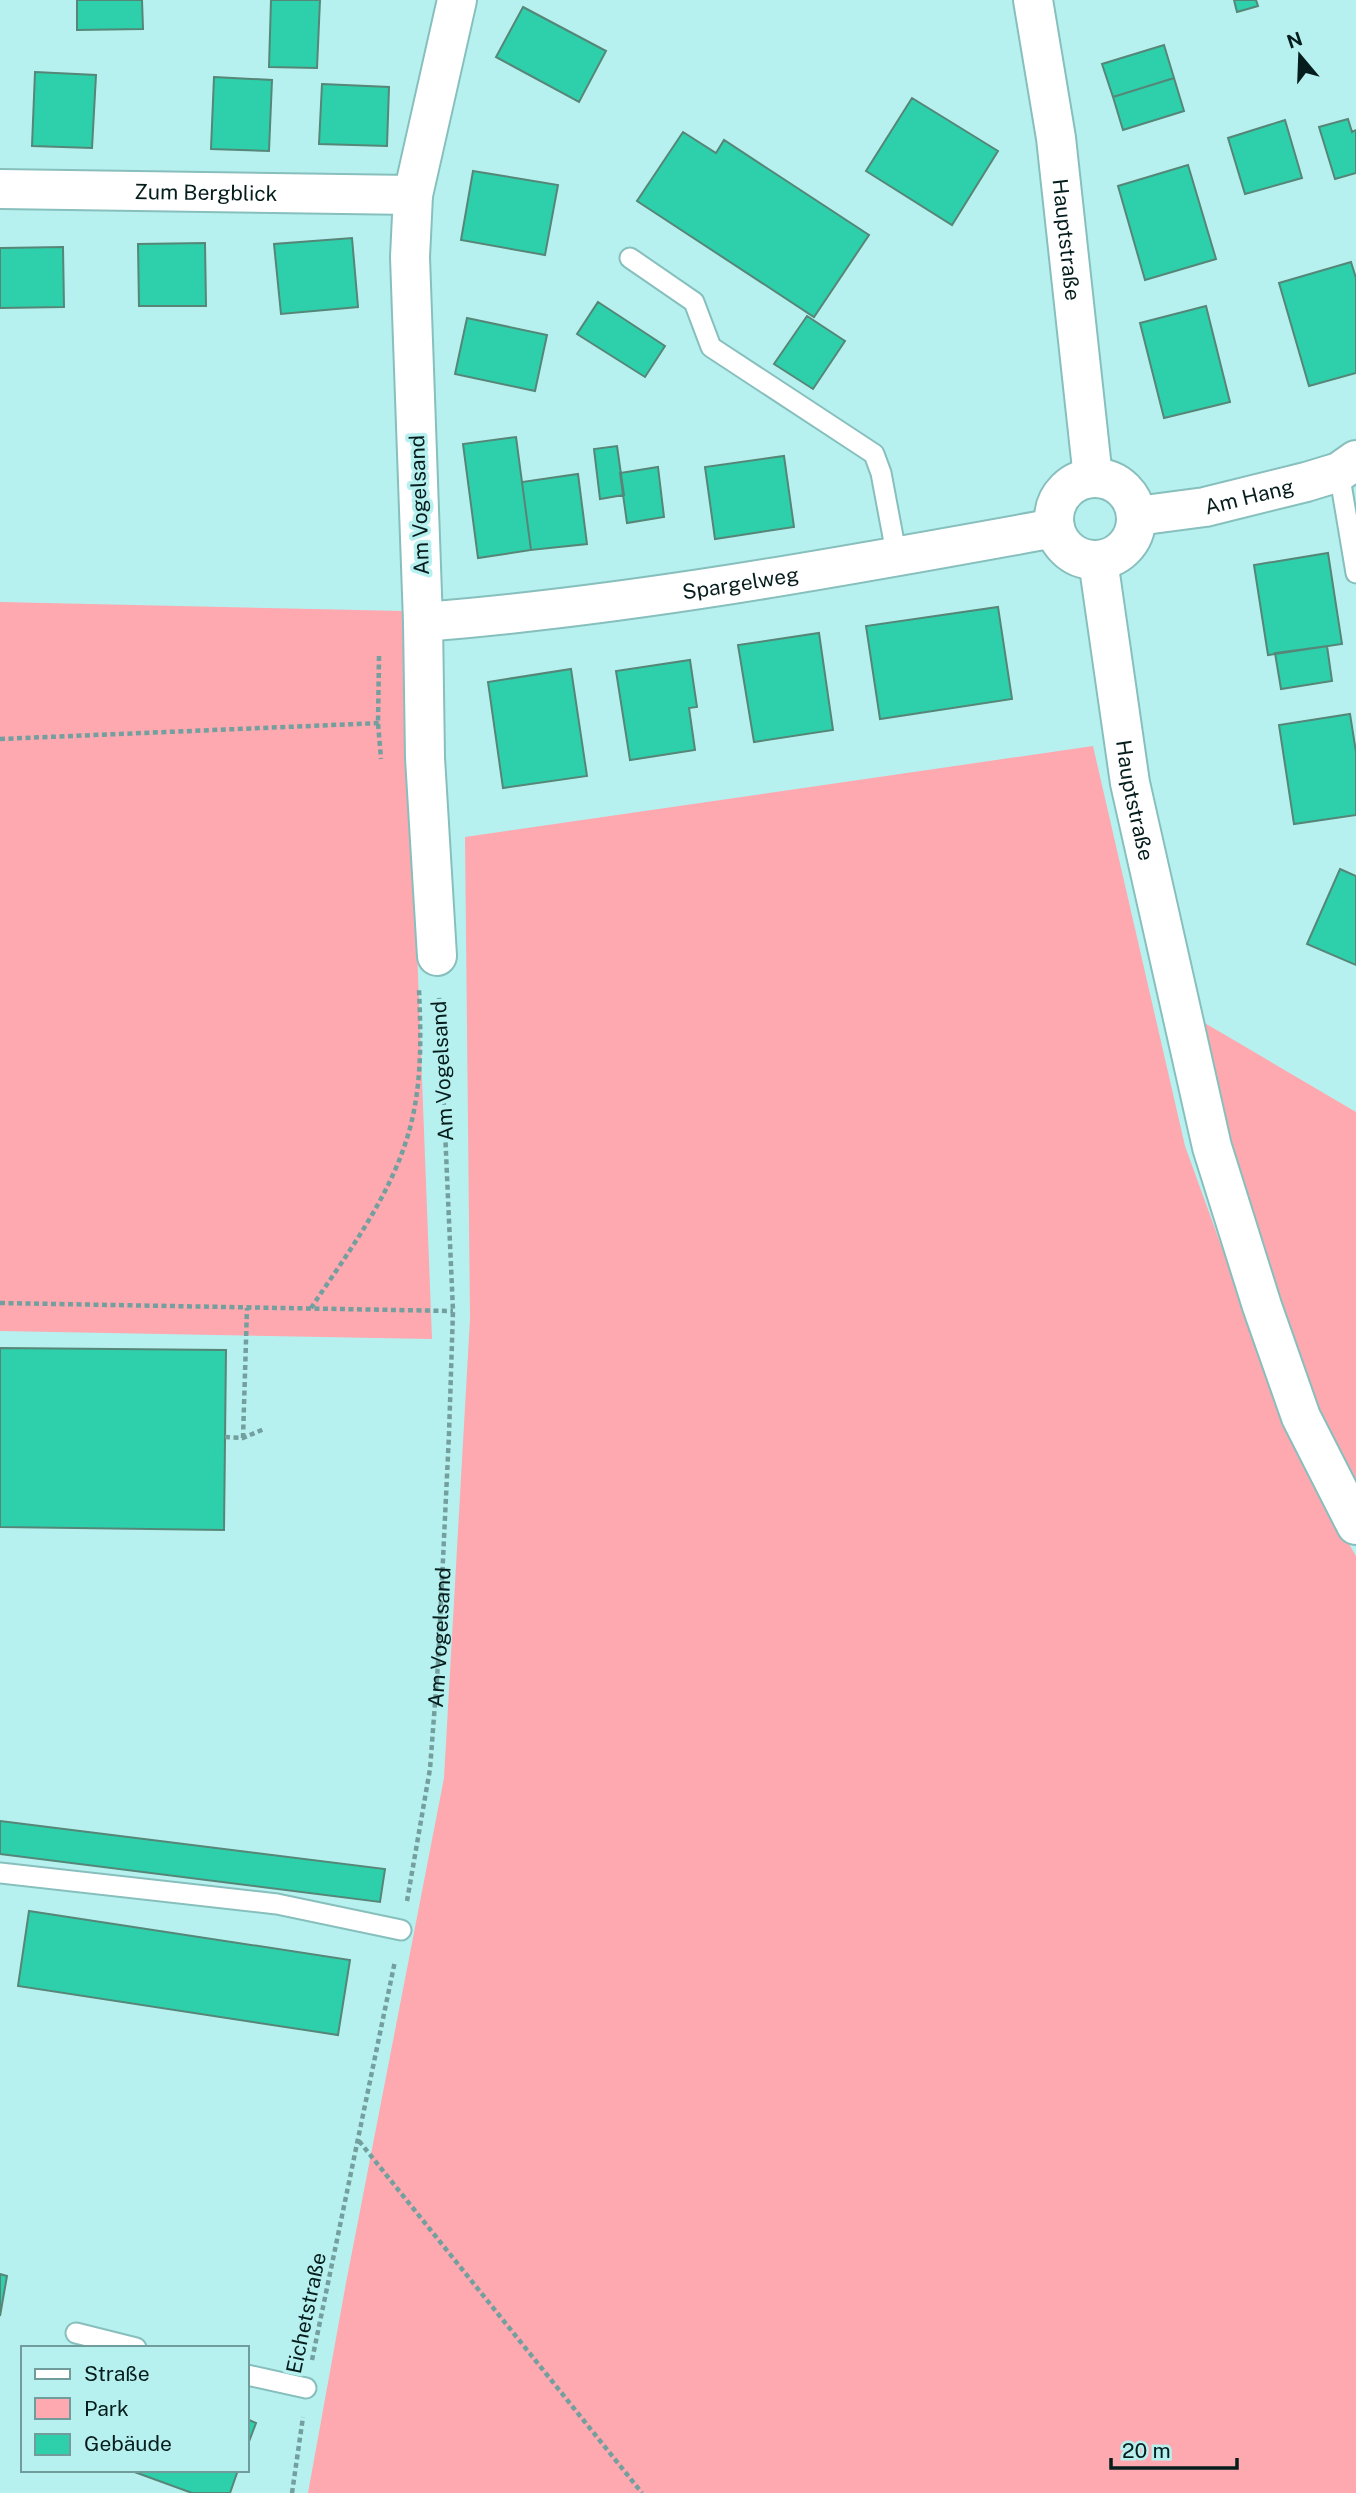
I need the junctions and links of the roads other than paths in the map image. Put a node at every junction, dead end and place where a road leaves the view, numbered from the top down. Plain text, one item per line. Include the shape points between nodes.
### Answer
1 (457, 0) edge
2 (1033, 0) edge
3 (0, 189) edge
4 (413, 195) junction
5 (630, 258) dead end
6 (1348, 466) edge
7 (1093, 478) junction
8 (1137, 516) junction
9 (1055, 528) junction
10 (897, 558) junction
11 (1098, 560) junction
12 (1356, 573) edge
13 (424, 622) junction
14 (437, 956) road end
15 (1356, 1525) edge
16 (0, 1873) edge
17 (401, 1930) road end
18 (76, 2333) dead end
19 (128, 2346) edge
20 (248, 2375) edge
21 (306, 2388) road end

1 - 4 street, Am Vogelsand
2 - 7 street, Hauptstraße via 1056,138
3 - 4 street, Zum Bergblick
4 - 13 street, Am Vogelsand via 410,257
5 - 10 lane via 694,302 711,347 874,454
6 - 8 street, Am Hang via 1205,507
6 - 12 lane
7 - 8 street via 1123,487
7 - 9 street via 1074,484 1060,498
8 - 11 street via 1127,546
9 - 10 street, Spargelweg
9 - 11 street via 1070,552
10 - 13 street, Spargelweg via 526,614
11 - 15 street, Hauptstraße via 1130,783 1212,1147 1301,1417
13 - 14 street, Am Vogelsand
16 - 17 lane via 277,1904
18 - 19 lane
20 - 21 lane

